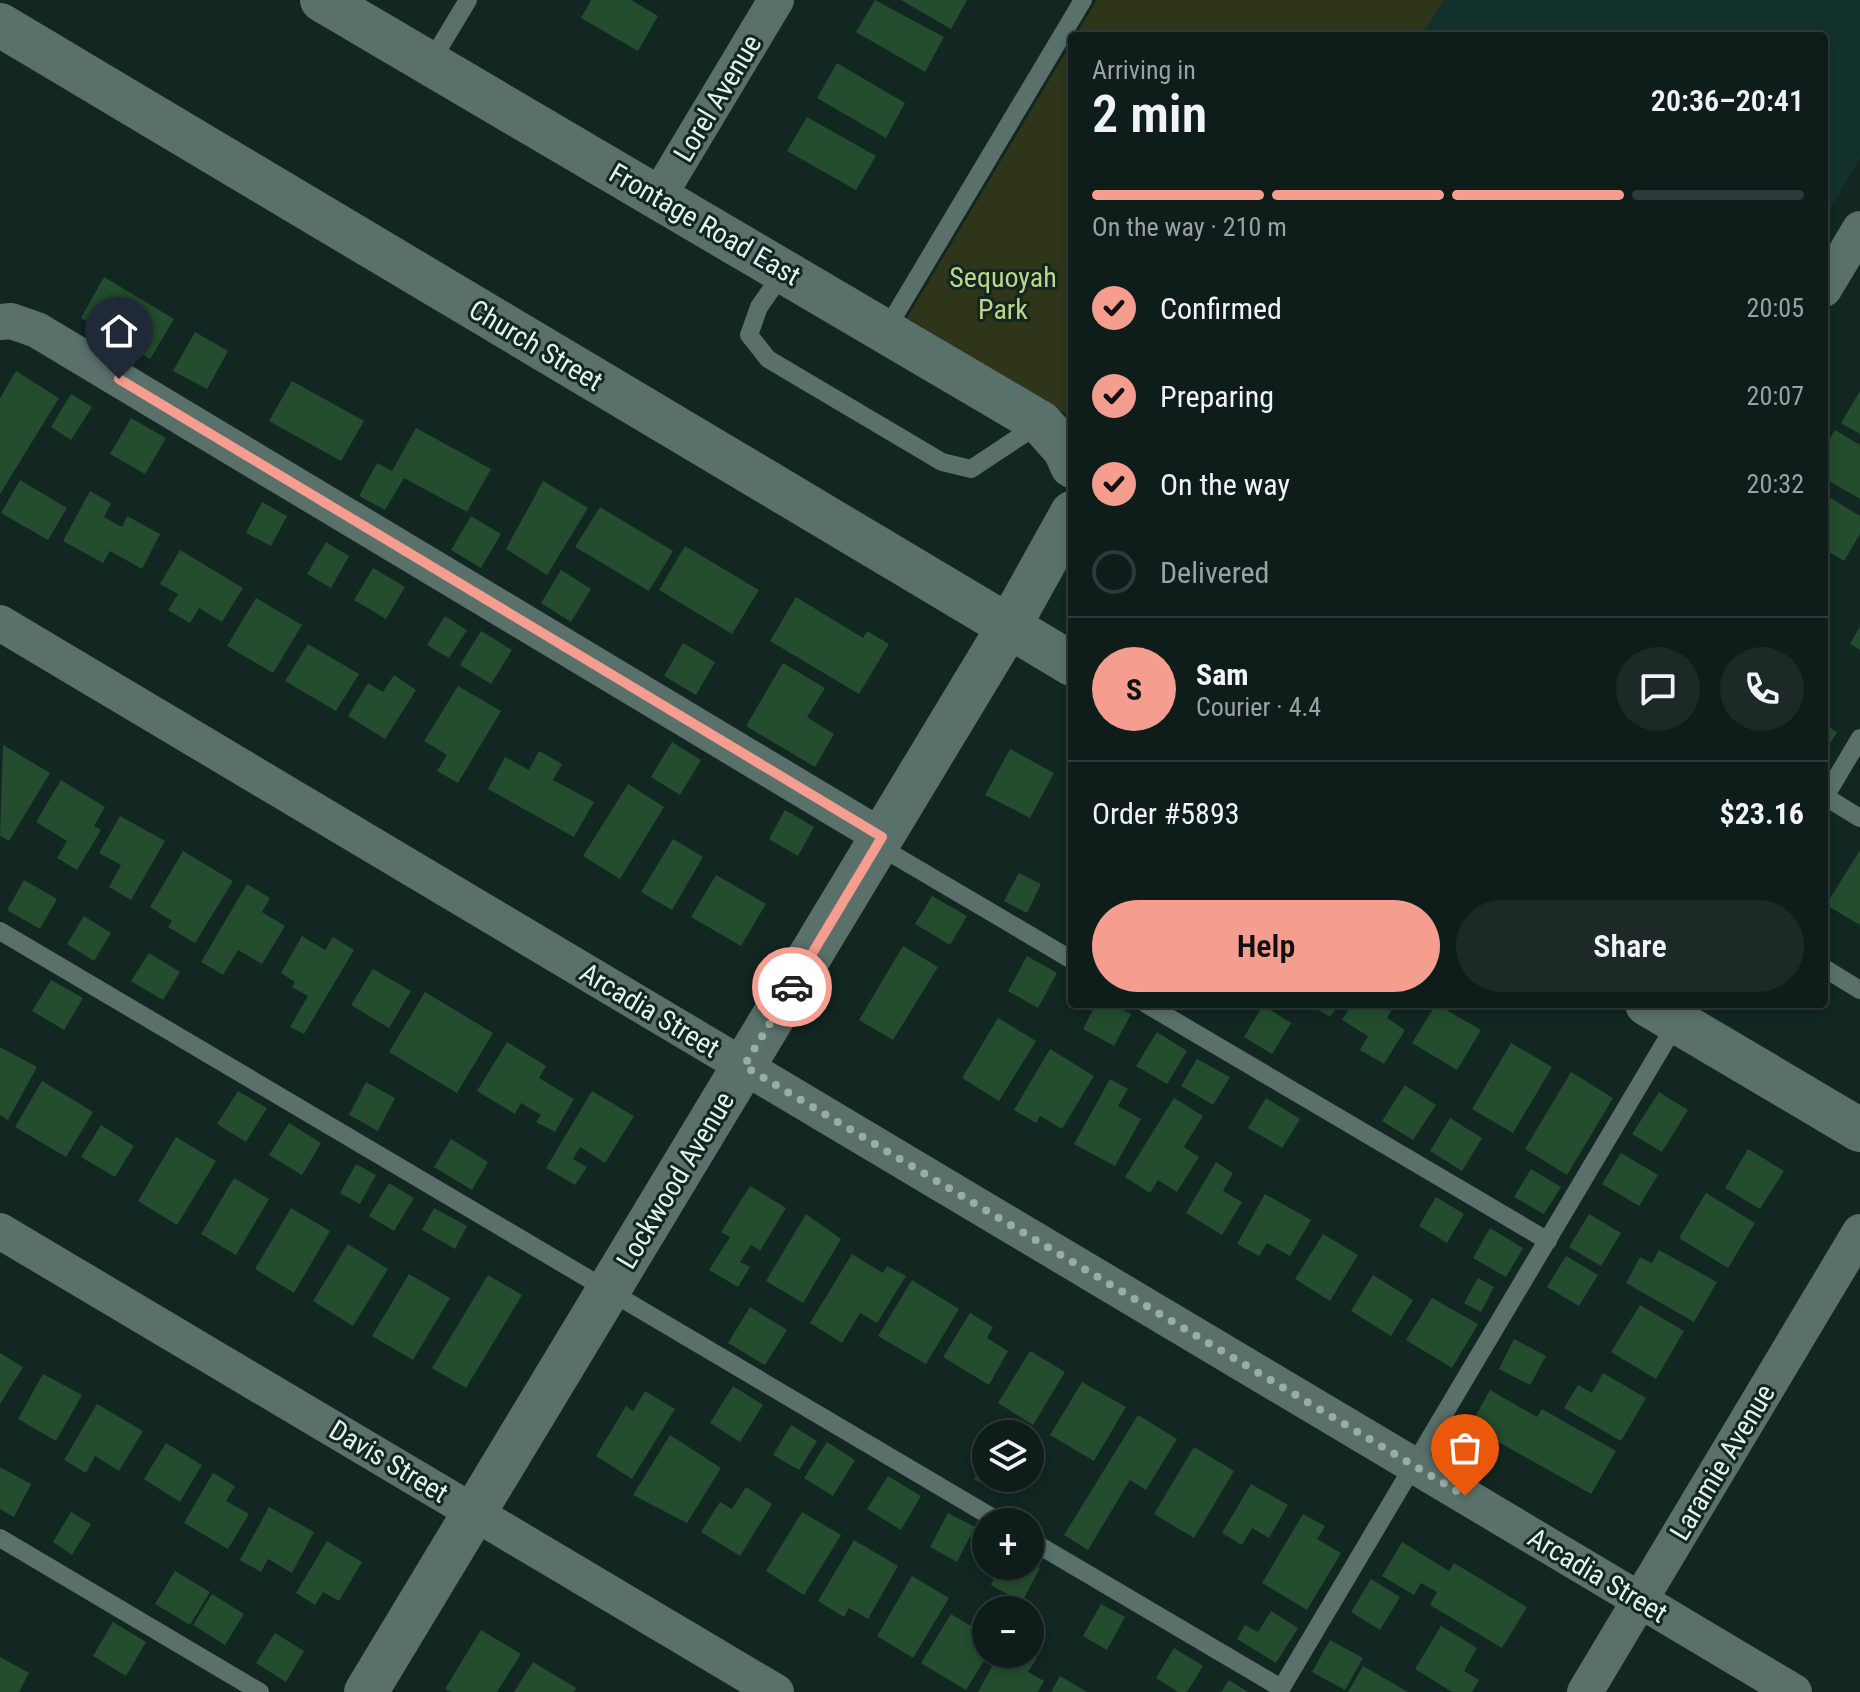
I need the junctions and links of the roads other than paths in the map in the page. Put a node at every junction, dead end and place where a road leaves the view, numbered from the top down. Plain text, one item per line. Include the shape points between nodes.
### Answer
1 (322, 0) edge
2 (468, 0) edge
3 (776, 0) edge
4 (1083, 0) edge
5 (0, 25) edge
6 (430, 63) junction
7 (658, 197) junction
8 (1860, 229) edge
9 (784, 270) junction
10 (1828, 282) edge
11 (0, 322) edge
12 (886, 330) junction
13 (1041, 423) junction
14 (1068, 457) edge
15 (1068, 520) edge
16 (0, 623) edge
17 (1009, 626) junction
18 (1068, 662) edge
19 (1860, 738) edge
20 (1828, 790) edge
21 (1828, 798) edge
22 (1860, 818) edge
23 (879, 841) junction
24 (0, 931) edge
25 (1068, 958) edge
26 (1828, 970) edge
27 (1860, 990) edge
28 (1153, 1008) edge
29 (1662, 1013) edge
30 (744, 1066) junction
31 (1860, 1130) edge
32 (0, 1231) edge
33 (1860, 1232) edge
34 (1548, 1241) junction
35 (608, 1291) junction
36 (1415, 1467) junction
37 (976, 1508) edge
38 (475, 1512) junction
39 (0, 1538) edge
40 (1044, 1548) edge
41 (1640, 1600) junction
42 (1280, 1690) edge
43 (260, 1692) edge
44 (366, 1692) edge
45 (776, 1692) edge
46 (1585, 1692) edge
47 (1794, 1692) edge

1 - 6 street, Frontage Road East
2 - 6 lane
3 - 7 street, Lorel Avenue
4 - 12 lane
5 - 17 street, Church Street
6 - 7 street, Frontage Road East
7 - 9 street, Frontage Road East
8 - 10 street
9 - 12 street, Frontage Road East
9 - 13 lane via 759,307 749,335 781,367 942,462 971,469
11 - 23 street via 37,330
12 - 13 street, Frontage Road East
13 - 14 street, Frontage Road East
15 - 17 street
16 - 30 street, Arcadia Street
17 - 18 street, Church Street
17 - 23 street, Lockwood Avenue
19 - 20 lane
21 - 22 lane
23 - 25 lane
23 - 30 street, Lockwood Avenue
24 - 35 lane
26 - 27 lane
28 - 34 lane
29 - 31 street
29 - 34 lane
30 - 35 street, Lockwood Avenue
30 - 36 street, Arcadia Street
32 - 38 street, Davis Street
33 - 41 street, Laramie Avenue
34 - 36 lane
35 - 37 lane
35 - 38 street, Lockwood Avenue
36 - 41 street, Arcadia Street
36 - 42 lane
38 - 44 street, Lockwood Avenue
38 - 45 street, Davis Street
39 - 43 lane
40 - 42 lane
41 - 46 street, Laramie Avenue
41 - 47 street, Arcadia Street

